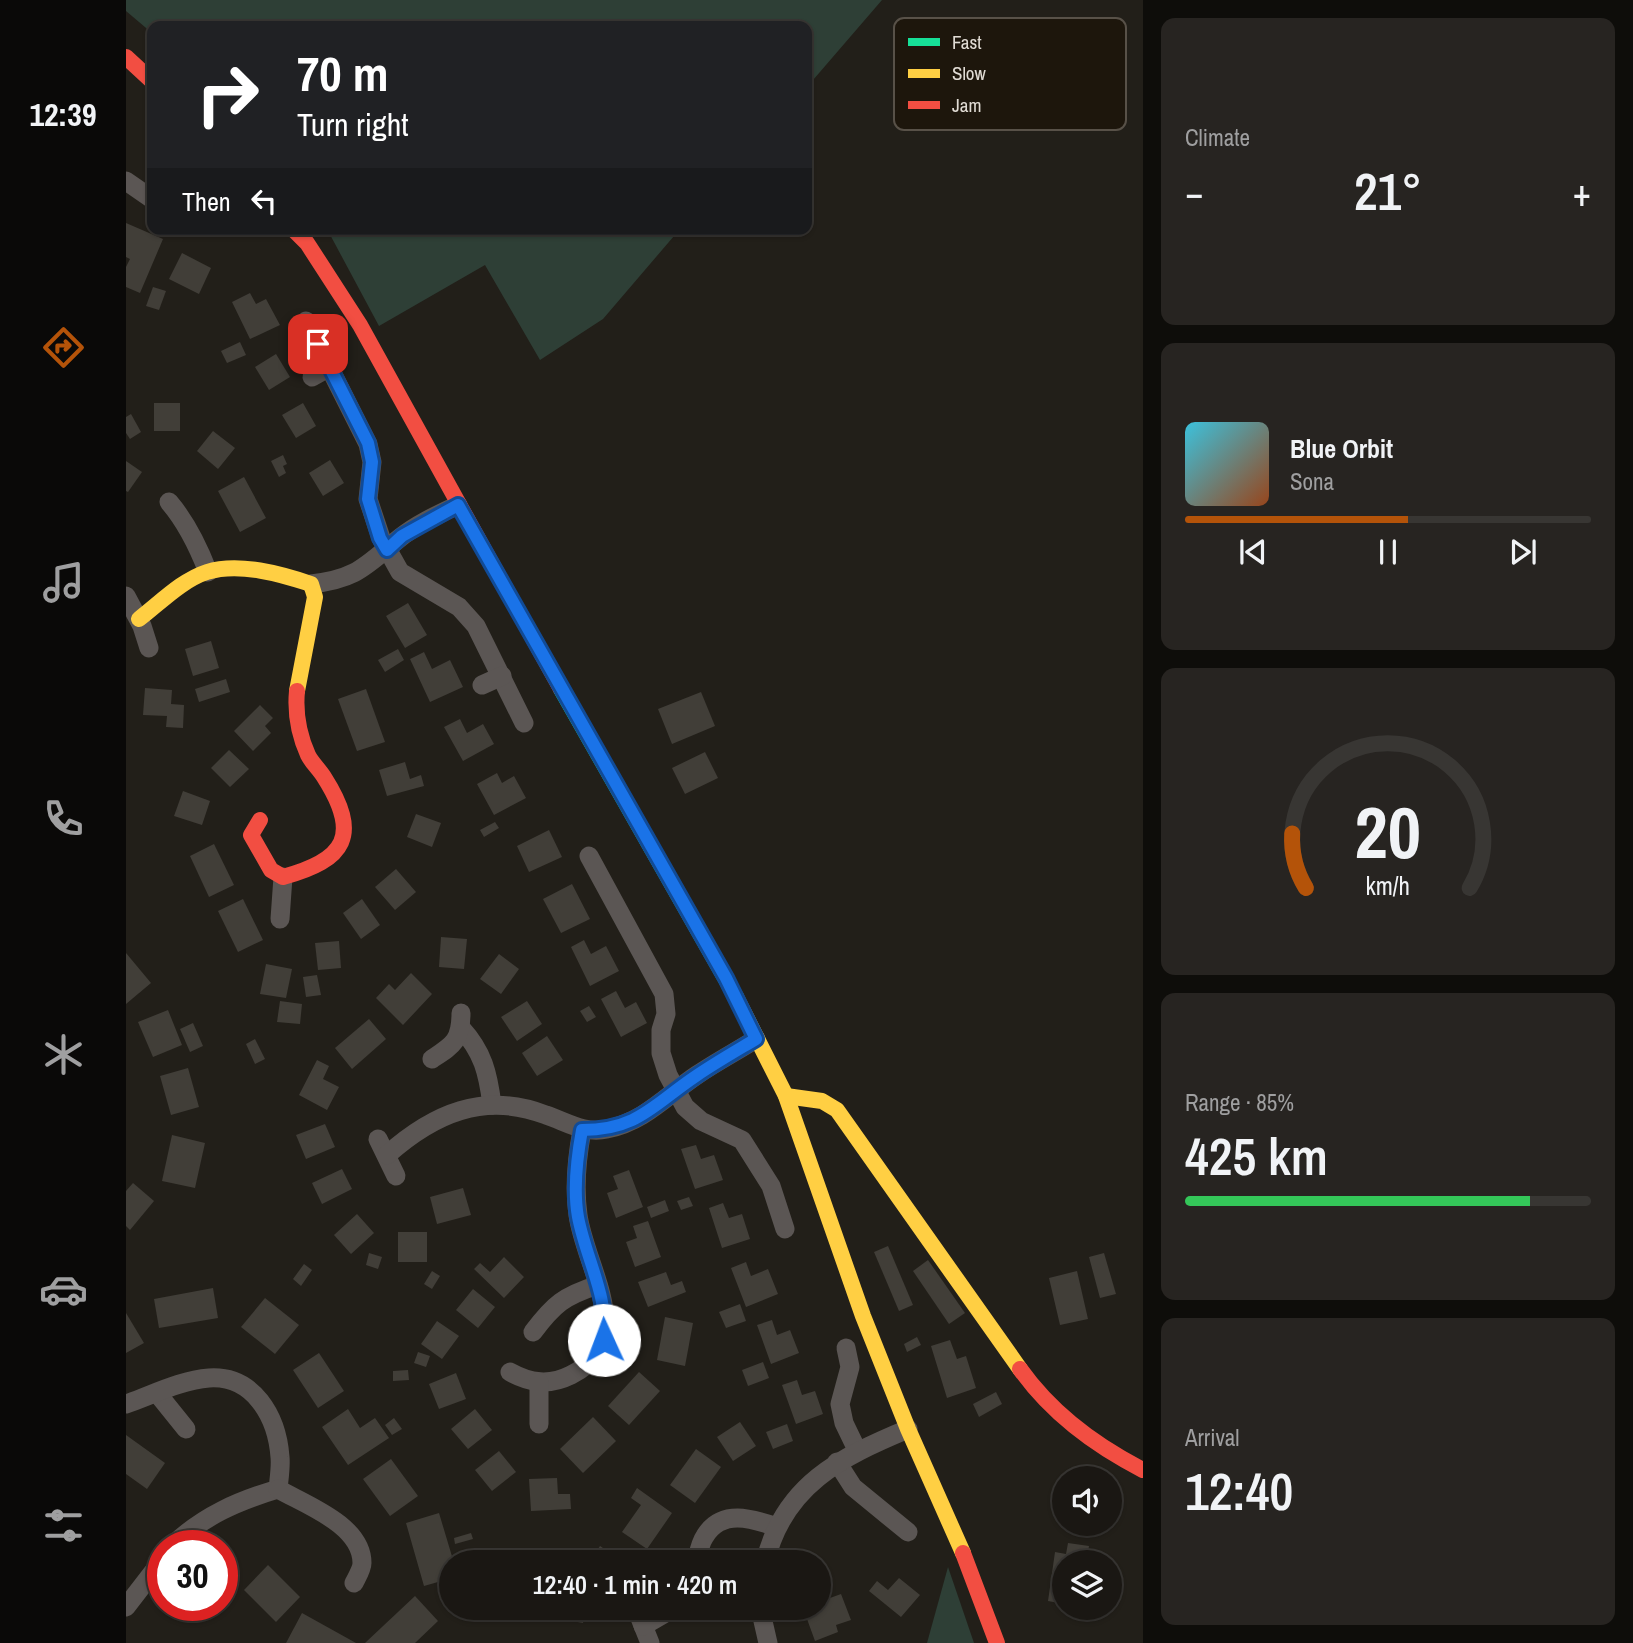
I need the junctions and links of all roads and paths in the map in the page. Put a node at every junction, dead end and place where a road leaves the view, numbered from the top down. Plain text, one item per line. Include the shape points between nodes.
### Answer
1 (126, 57) edge
2 (147, 76) edge
3 (126, 181) edge
4 (147, 196) edge
5 (299, 235) edge
6 (306, 321) dead end
7 (330, 367) junction
8 (312, 377) dead end
9 (168, 503) dead end
10 (458, 505) junction
11 (387, 550) junction
12 (208, 572) junction
13 (311, 584) junction
14 (126, 596) edge
15 (139, 619) junction
16 (149, 648) dead end
17 (502, 676) junction
18 (482, 685) dead end
19 (524, 723) dead end
20 (260, 820) dead end
21 (589, 856) dead end
22 (283, 877) junction
23 (280, 919) dead end
24 (756, 1039) junction
25 (432, 1059) dead end
26 (676, 1090) junction
27 (786, 1096) junction
28 (492, 1105) junction
29 (582, 1130) junction
30 (396, 1176) dead end
31 (767, 1178) junction
32 (747, 1185) dead end
33 (785, 1229) dead end
34 (598, 1285) junction
35 (543, 1328) dead end
36 (846, 1349) dead end
37 (510, 1372) dead end
38 (539, 1382) junction
39 (157, 1393) junction
40 (126, 1404) edge
41 (539, 1424) dead end
42 (186, 1429) dead end
43 (908, 1429) junction
44 (858, 1450) junction
45 (837, 1462) junction
46 (1143, 1470) edge
47 (278, 1489) junction
48 (777, 1527) junction
49 (191, 1530) edge
50 (908, 1532) dead end
51 (700, 1550) edge
52 (768, 1550) edge
53 (147, 1580) edge
54 (354, 1583) dead end
55 (126, 1608) edge
56 (763, 1620) edge
57 (768, 1643) edge
58 (996, 1643) edge

1 - 2 street
3 - 4 street
5 - 10 street via 360,325
6 - 7 street
7 - 8 street
7 - 11 street via 368,443 372,462 368,499
9 - 12 street via 182,517
10 - 11 street via 402,536
10 - 24 street via 726,978
11 - 13 street via 356,573
11 - 17 street via 400,572 459,607 475,626
12 - 13 street via 289,576
12 - 15 street
13 - 22 street via 315,597 298,674 297,711 310,758 336,797 345,840 335,856
14 - 15 street
15 - 16 street
17 - 18 street
17 - 19 street
20 - 22 street via 251,835 271,870
21 - 26 street via 610,912 664,994 661,1053
22 - 23 street
24 - 26 street
24 - 27 street
25 - 28 street via 454,1044 461,1021 485,1065
26 - 29 street via 628,1123
26 - 31 street via 685,1107 701,1121 742,1140
27 - 43 street
27 - 46 street via 822,1101 837,1110 1037,1393 1101,1448
28 - 29 street via 545,1114
28 - 30 street via 451,1113 382,1147
29 - 34 street via 578,1217
31 - 32 street
31 - 33 street
34 - 35 street via 568,1295
34 - 38 street via 606,1320 604,1340 591,1361 573,1374
36 - 44 street via 850,1367 840,1404
37 - 38 street
38 - 41 street
39 - 40 street
39 - 42 street
39 - 47 street via 207,1378 245,1385 260,1400 275,1429 280,1457
43 - 44 street
43 - 58 street via 972,1573
44 - 45 street
45 - 48 street via 808,1484
45 - 50 street via 853,1487
47 - 49 street via 220,1510
47 - 54 street via 346,1528 359,1547 363,1565
48 - 51 street via 735,1517 716,1524 705,1535
48 - 52 street
53 - 55 street
56 - 57 street

